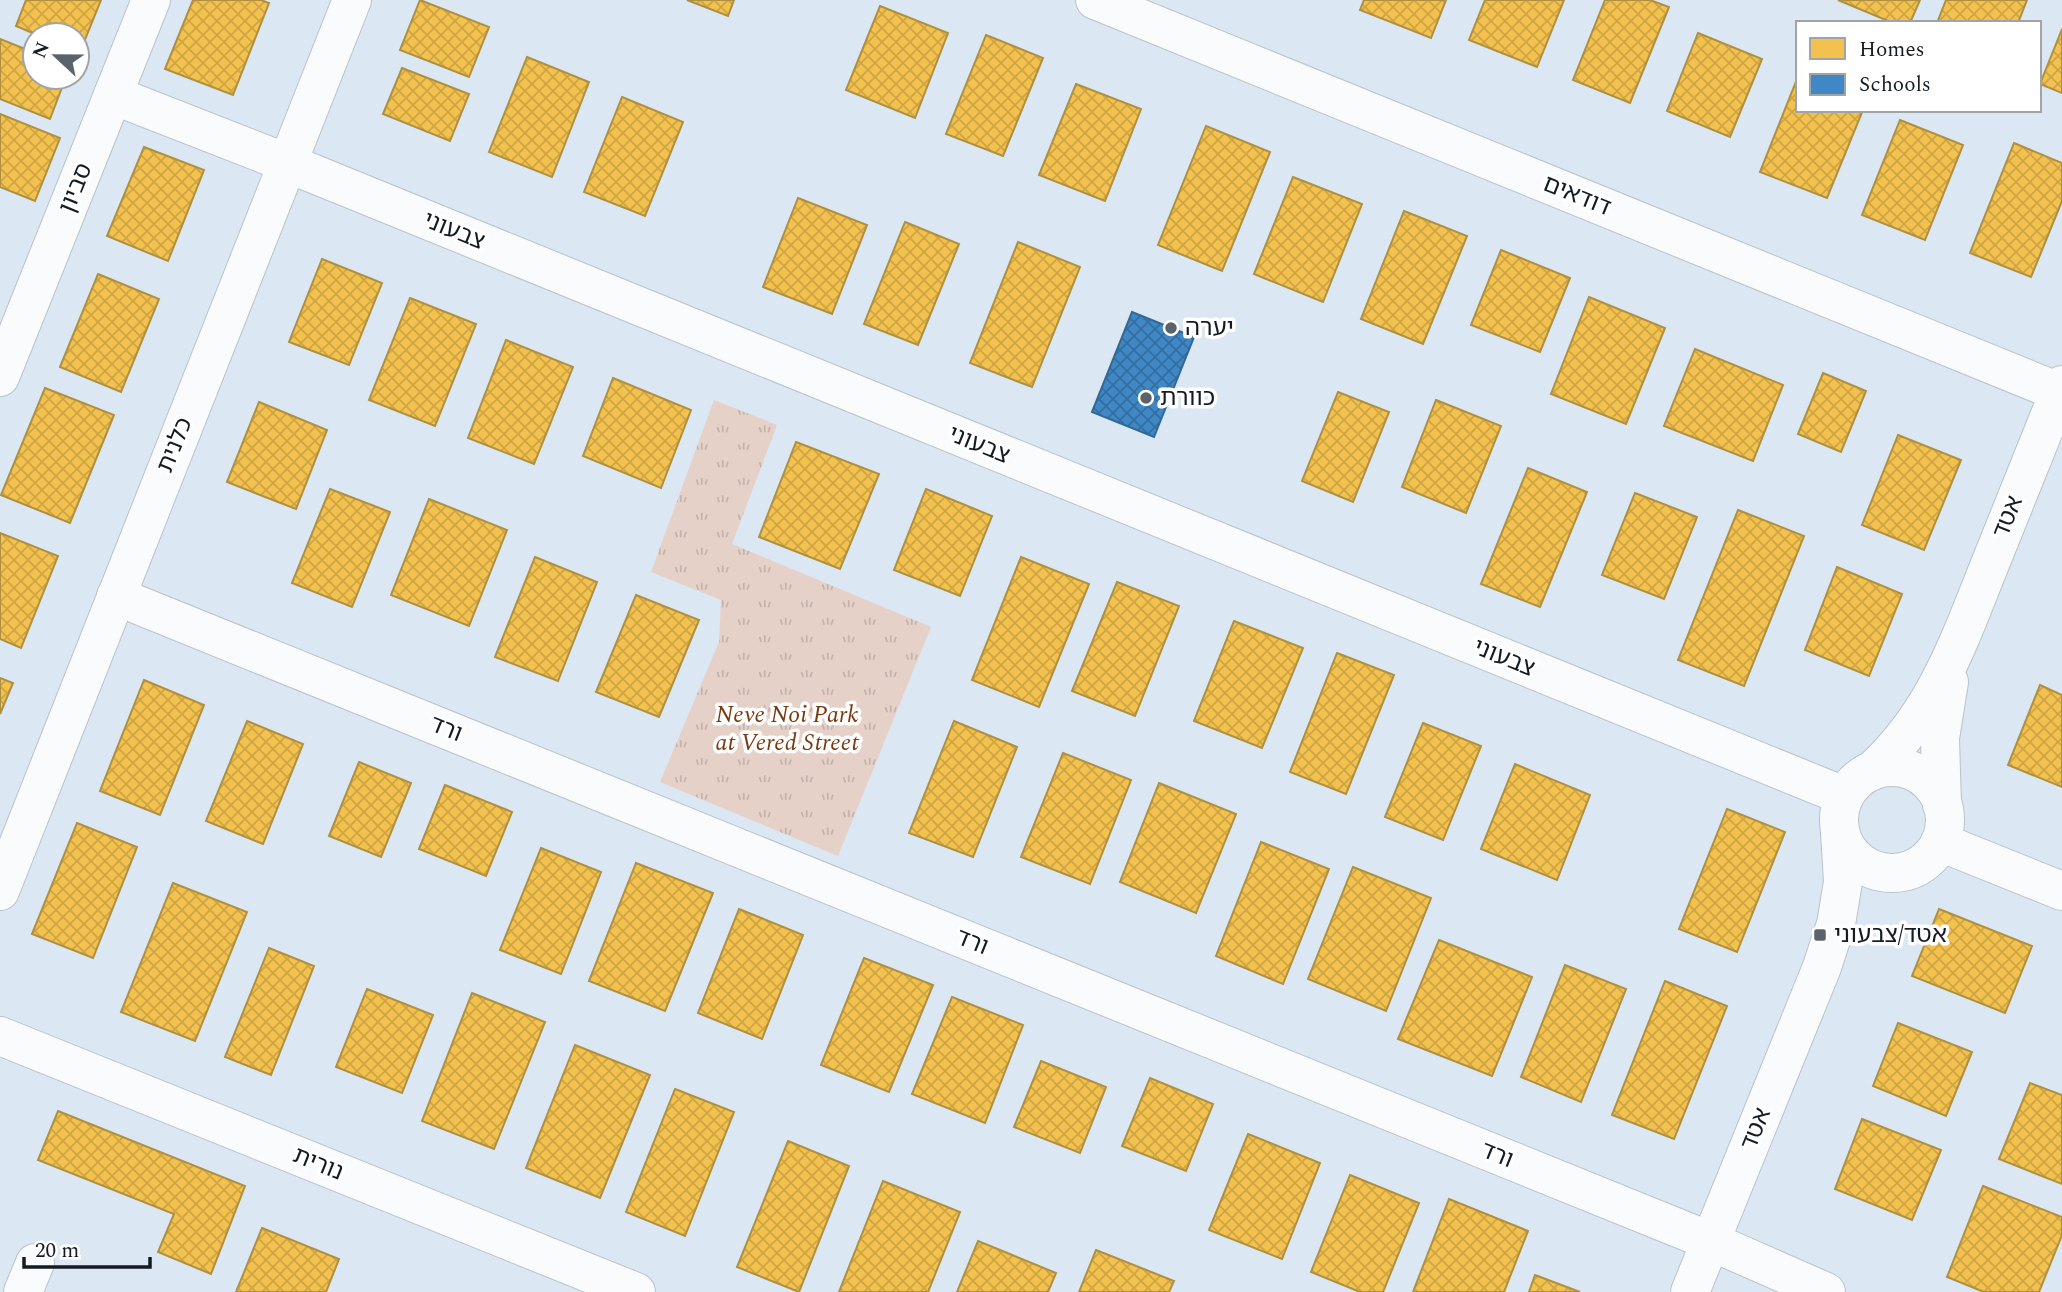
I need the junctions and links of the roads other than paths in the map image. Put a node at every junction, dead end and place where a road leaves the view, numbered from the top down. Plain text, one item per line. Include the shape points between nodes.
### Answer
1 (151, 0) edge
2 (352, 0) edge
3 (1095, 0) edge
4 (113, 96) junction
5 (287, 163) junction
6 (0, 377) edge
7 (2061, 388) edge
8 (116, 596) junction
9 (1955, 650) junction
10 (1872, 771) junction
11 (1842, 814) junction
12 (1941, 823) junction
13 (1907, 871) junction
14 (0, 891) edge
15 (2062, 891) edge
16 (1822, 967) junction
17 (0, 1036) edge
18 (1710, 1241) junction
19 (636, 1292) edge
20 (1690, 1292) edge
21 (1826, 1292) edge

1 - 4 street, סביון
2 - 5 street, כלנית
3 - 7 street, דודאים
4 - 5 street, צבעוני
4 - 6 street, סביון
5 - 8 street, כלנית
5 - 11 street, צבעוני
7 - 9 street, אטד
8 - 14 street, כלנית
8 - 18 street, ורד
9 - 10 street, אטד via 1910,732
9 - 12 street, אטד via 1940,738
10 - 11 street via 1852,786
10 - 12 street via 1907,769 1923,777 1935,789
11 - 13 street via 1847,849 1866,866 1890,873
11 - 16 street, אטד via 1843,882
12 - 13 street via 1932,854
12 - 15 street
13 - 16 street, אטד via 1874,892 1853,915
16 - 18 street, אטד
17 - 19 street, נורית
18 - 20 street, אטד
18 - 21 street, ורד

